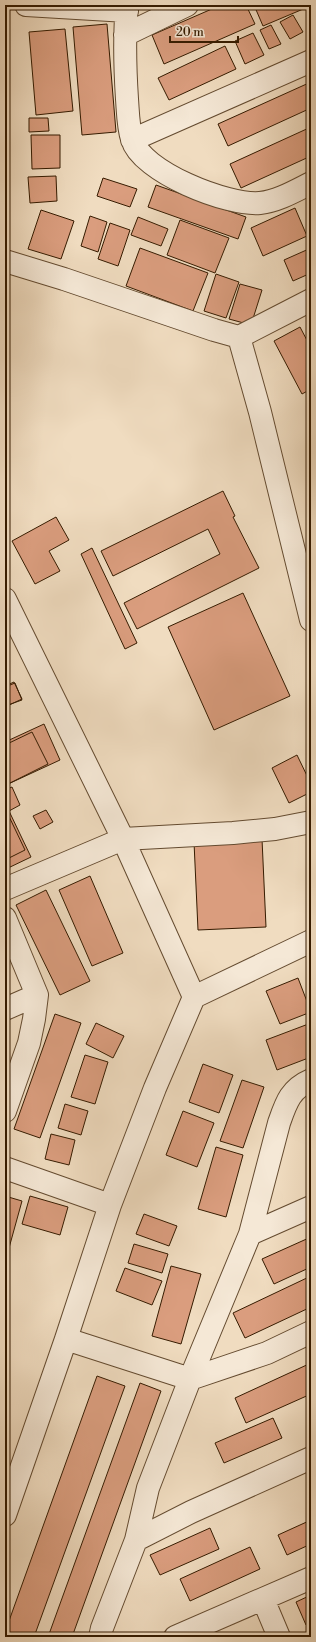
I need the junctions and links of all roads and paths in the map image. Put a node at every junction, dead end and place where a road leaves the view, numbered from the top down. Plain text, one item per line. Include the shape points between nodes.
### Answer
1 (26, 5) edge
2 (187, 5) edge
3 (127, 8) edge
4 (126, 35) junction
5 (311, 61) edge
6 (132, 140) junction
7 (311, 184) edge
8 (5, 261) edge
9 (311, 300) edge
10 (239, 337) junction
11 (5, 599) edge
12 (311, 620) edge
13 (311, 822) edge
14 (122, 839) junction
15 (5, 889) edge
16 (5, 918) edge
17 (311, 941) edge
18 (37, 995) junction
19 (194, 997) junction
20 (5, 1009) edge
21 (311, 1080) edge
22 (5, 1111) edge
23 (5, 1168) edge
24 (110, 1205) junction
25 (311, 1207) edge
26 (250, 1234) junction
27 (311, 1332) edge
28 (66, 1339) junction
29 (190, 1379) junction
30 (311, 1458) edge
31 (5, 1515) edge
32 (136, 1540) junction
33 (311, 1578) edge
34 (263, 1599) junction
35 (100, 1637) edge
36 (175, 1637) edge
37 (279, 1637) edge

1 - 3 street
2 - 4 street
3 - 4 street
4 - 6 street via 125,69
5 - 6 street
6 - 7 street via 144,157 161,170 199,190 235,201 260,203 275,200
8 - 10 street
9 - 10 street
10 - 12 street
11 - 14 street
13 - 14 street via 233,833
14 - 15 street
14 - 19 street
16 - 18 street
17 - 19 street
18 - 20 street
18 - 22 street via 29,1043
19 - 24 street
21 - 26 street via 292,1093 285,1105 278,1123
23 - 24 street
24 - 28 street
25 - 26 street
26 - 29 street
27 - 29 street via 267,1353
28 - 29 street
28 - 31 street
29 - 32 street via 148,1488
30 - 32 street via 191,1512
32 - 35 street
33 - 34 street
34 - 36 street
34 - 37 street

